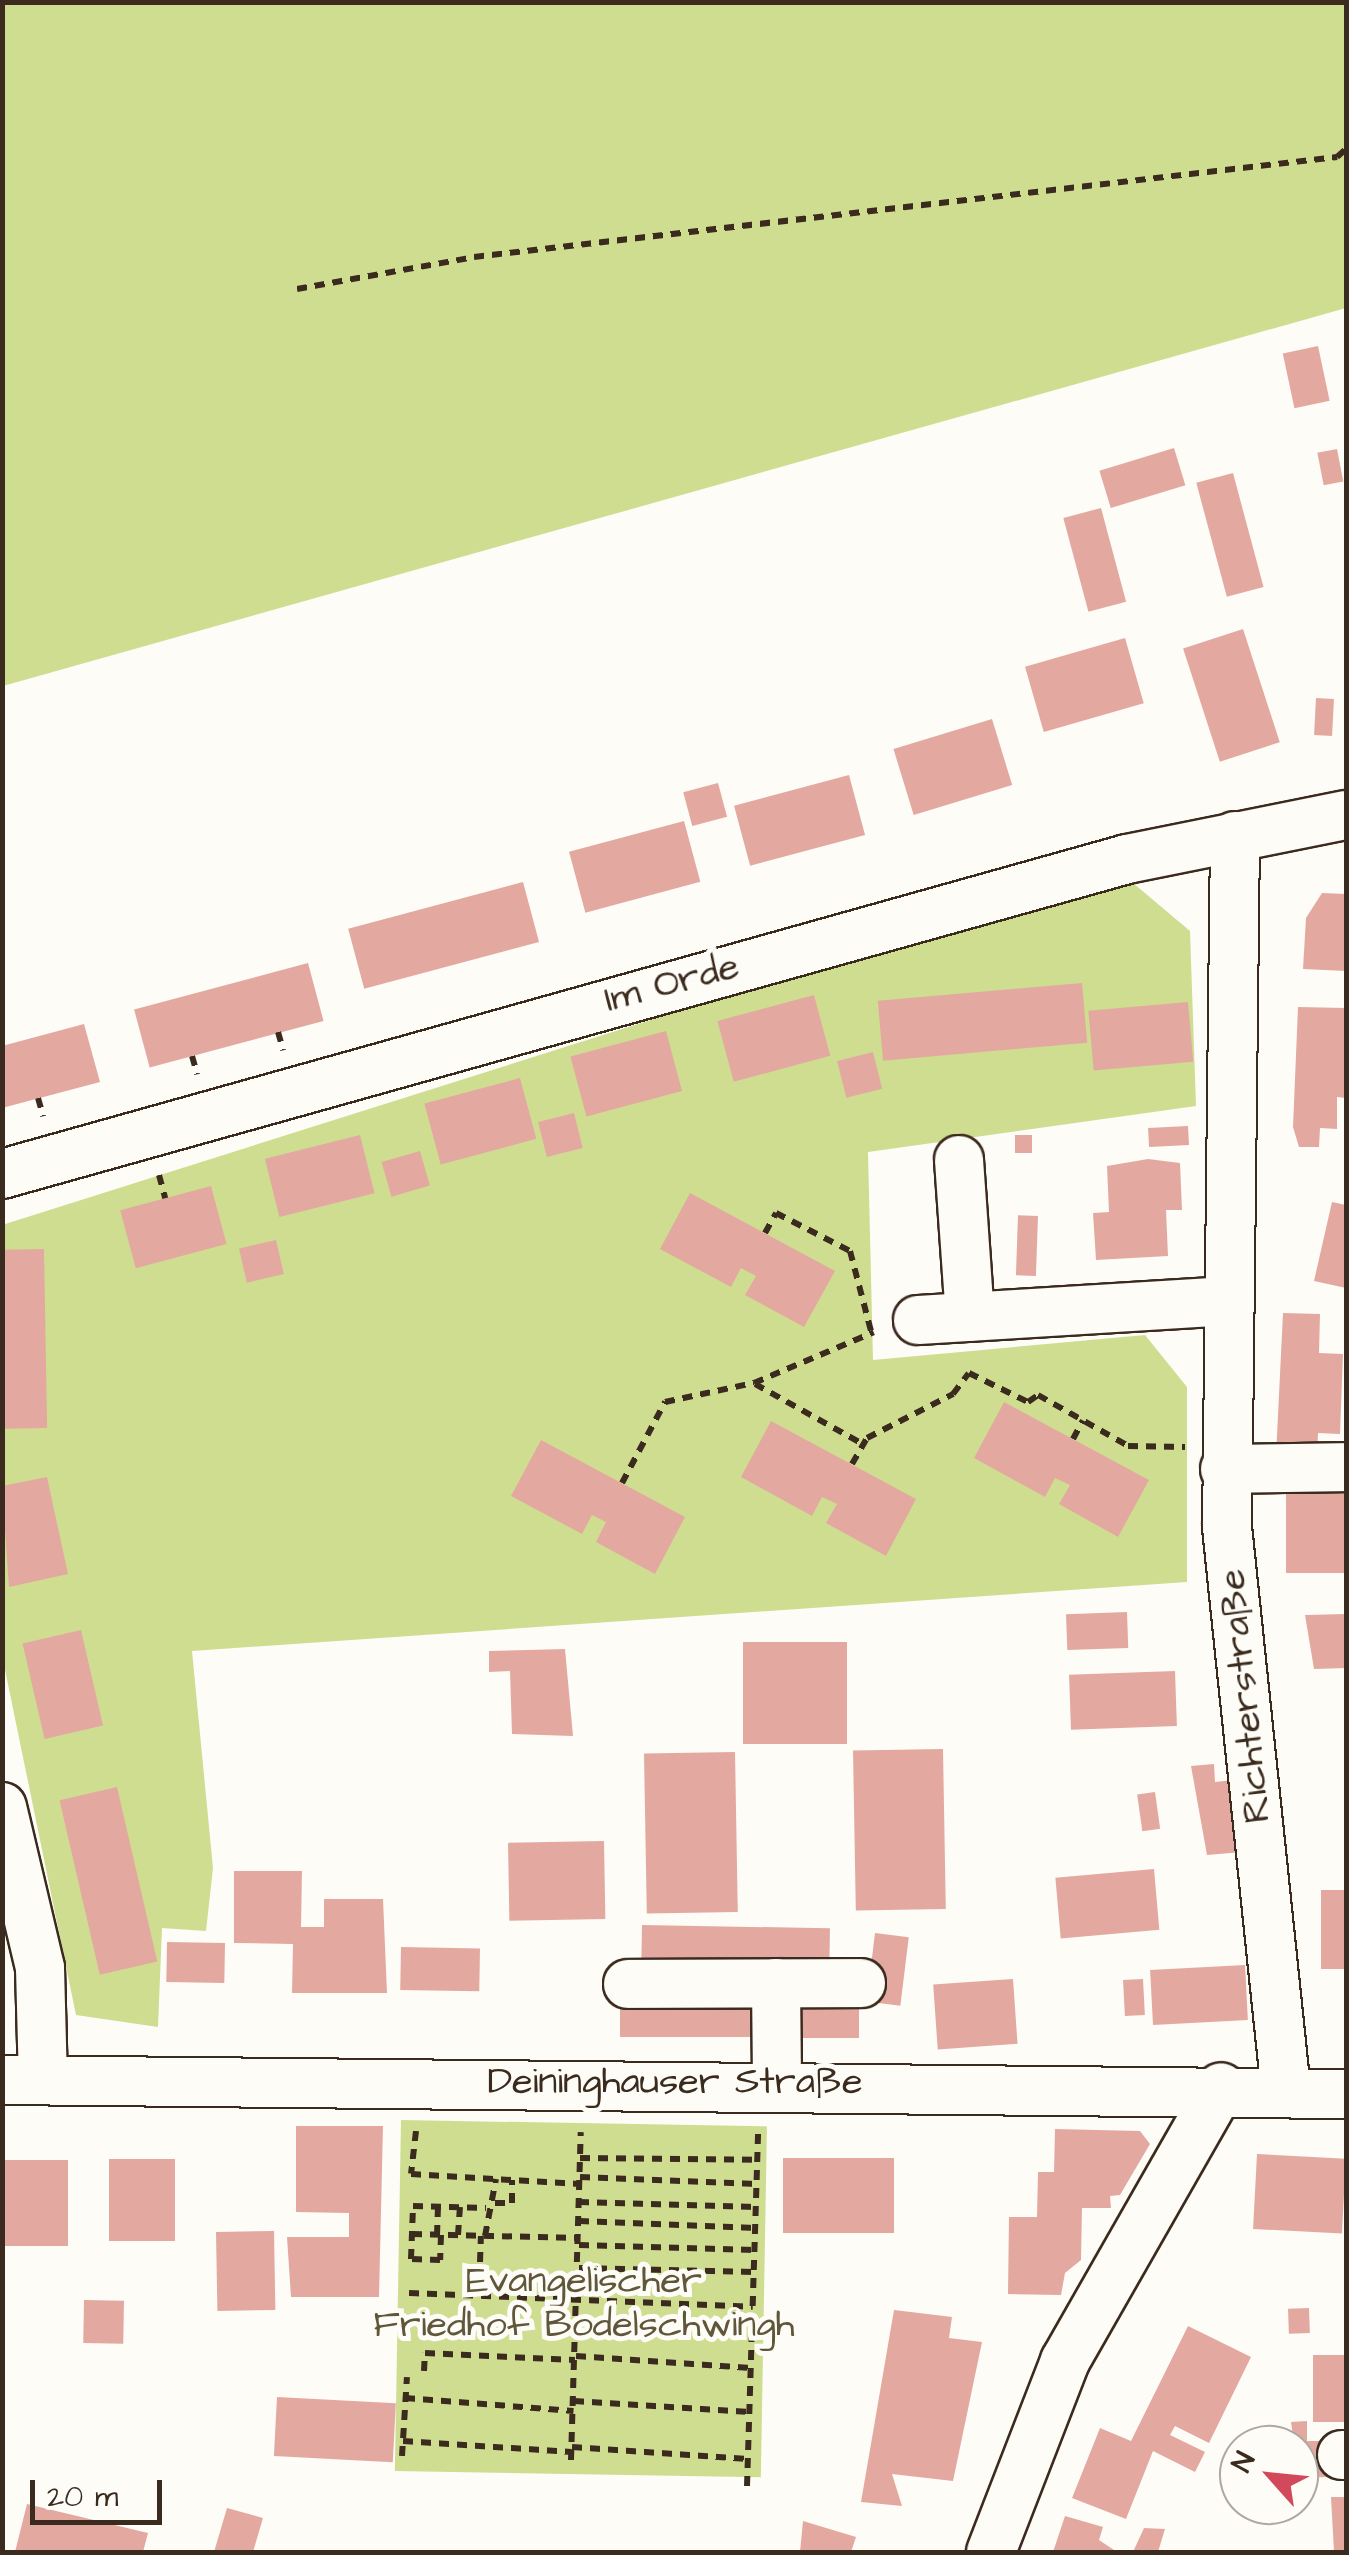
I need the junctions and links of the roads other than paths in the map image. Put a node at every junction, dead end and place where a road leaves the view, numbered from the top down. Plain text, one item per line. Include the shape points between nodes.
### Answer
1 (1346, 815) edge
2 (1235, 836) junction
3 (959, 1160) dead end
4 (2, 1174) edge
5 (1229, 1301) junction
6 (970, 1317) junction
7 (918, 1320) road end
8 (1226, 1458) junction
9 (1346, 1467) edge
10 (2, 1807) edge
11 (776, 1983) junction
12 (860, 1983) dead end
13 (628, 1984) dead end
14 (23, 2079) edge
15 (777, 2084) junction
16 (1221, 2087) junction
17 (1286, 2091) junction
18 (1346, 2094) edge
19 (991, 2552) edge

1 - 2 street, Im Orde
2 - 4 street, Im Orde
2 - 5 street, Richterstraße
3 - 6 street
5 - 6 street
5 - 8 street, Richterstraße
6 - 7 street
8 - 9 street
8 - 17 street, Richterstraße
10 - 14 street via 40,1968
11 - 12 street
11 - 13 street
11 - 15 street
14 - 15 street, Deininghauser Straße
15 - 16 street, Deininghauser Straße
16 - 17 street, Deininghauser Straße
16 - 19 street via 1065,2361
17 - 18 street, Deininghauser Straße

